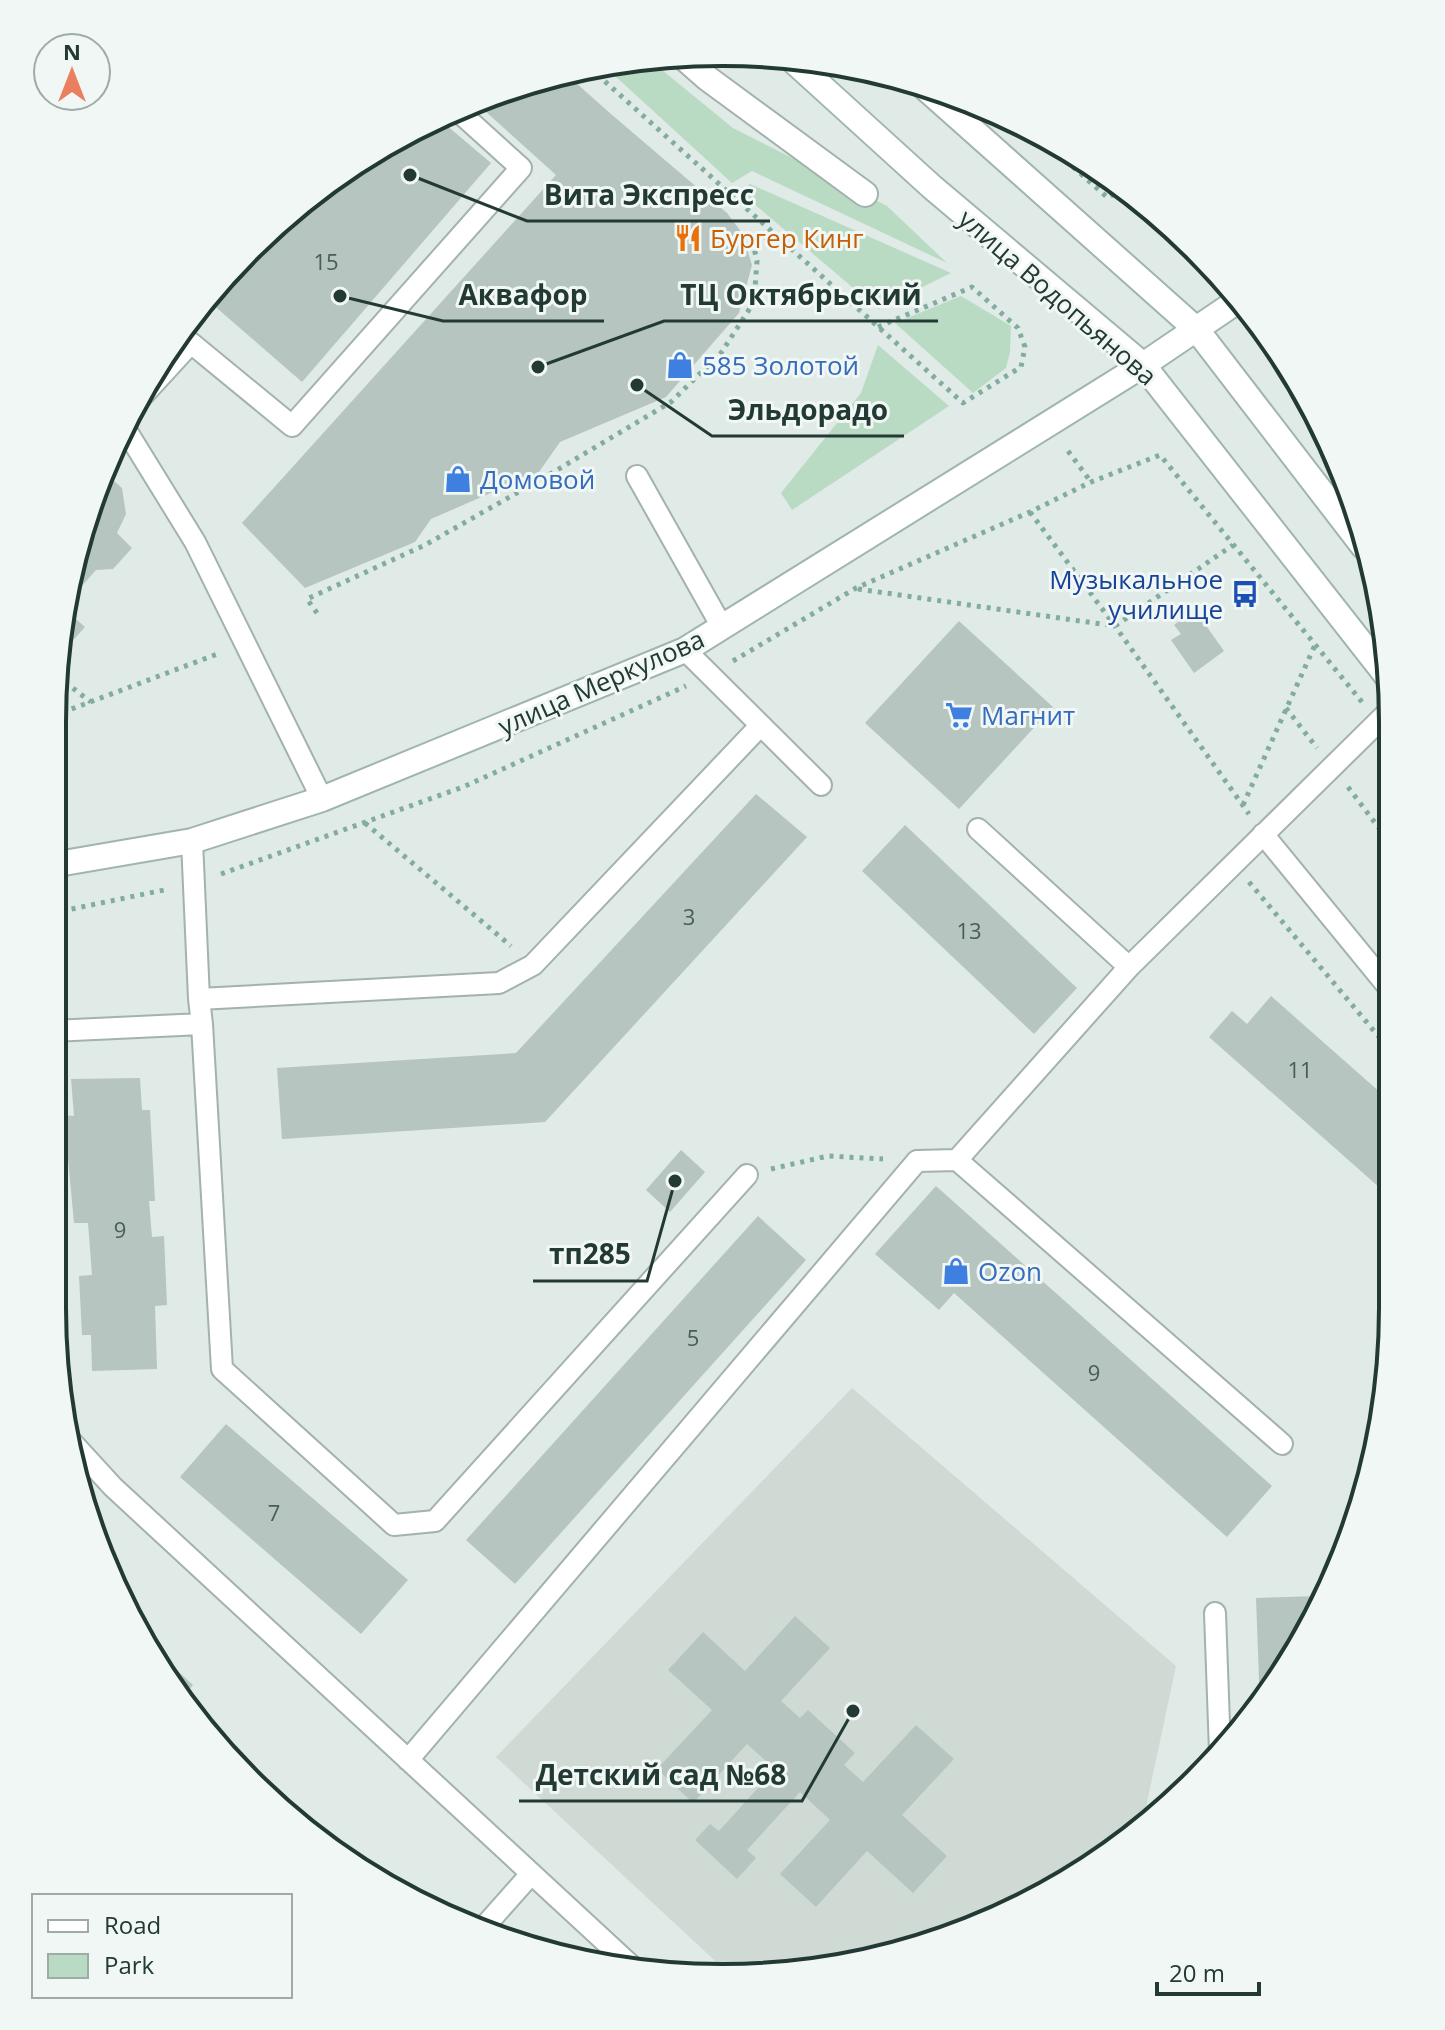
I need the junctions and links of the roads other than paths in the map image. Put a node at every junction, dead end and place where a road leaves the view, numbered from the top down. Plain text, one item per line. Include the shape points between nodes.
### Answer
1 (694, 67) edge
2 (805, 72) edge
3 (944, 105) edge
4 (466, 118) edge
5 (865, 194) dead end
6 (1230, 307) edge
7 (1197, 330) junction
8 (176, 359) edge
9 (1143, 365) junction
10 (131, 438) edge
11 (637, 476) dead end
12 (1349, 528) edge
13 (722, 627) junction
14 (685, 650) junction
15 (1376, 662) edge
16 (1379, 720) edge
17 (760, 726) junction
18 (821, 785) dead end
19 (322, 799) junction
20 (978, 829) dead end
21 (1263, 834) junction
22 (192, 841) junction
23 (66, 863) edge
24 (1129, 967) junction
25 (1379, 976) edge
26 (199, 999) junction
27 (202, 1024) junction
28 (66, 1030) edge
29 (957, 1160) junction
30 (747, 1175) road end
31 (1282, 1444) dead end
32 (83, 1454) edge
33 (1215, 1613) dead end
34 (1219, 1736) edge
35 (408, 1760) junction
36 (531, 1874) junction
37 (489, 1921) edge
38 (620, 1955) edge

1 - 5 street
2 - 9 street, улица Водопьянова
3 - 7 street
4 - 8 lane via 521,168 292,426 191,343
6 - 7 street, улица Меркулова
7 - 9 street, улица Меркулова
7 - 12 street
9 - 13 street, улица Меркулова
9 - 15 street, улица Водопьянова
10 - 19 lane via 195,542
11 - 13 lane
13 - 14 street, улица Меркулова
14 - 17 lane
14 - 19 street, улица Меркулова
16 - 21 lane
17 - 18 lane
17 - 26 lane via 533,965 499,983
19 - 22 street, улица Меркулова
20 - 24 lane
21 - 24 lane
21 - 25 lane
22 - 23 street, улица Меркулова
22 - 26 lane
24 - 29 lane
26 - 27 lane
27 - 28 lane
27 - 30 lane via 222,1369 394,1525 435,1521
29 - 31 lane
29 - 35 lane via 917,1161
32 - 35 lane
33 - 34 lane
35 - 36 lane
36 - 37 lane
36 - 38 lane

